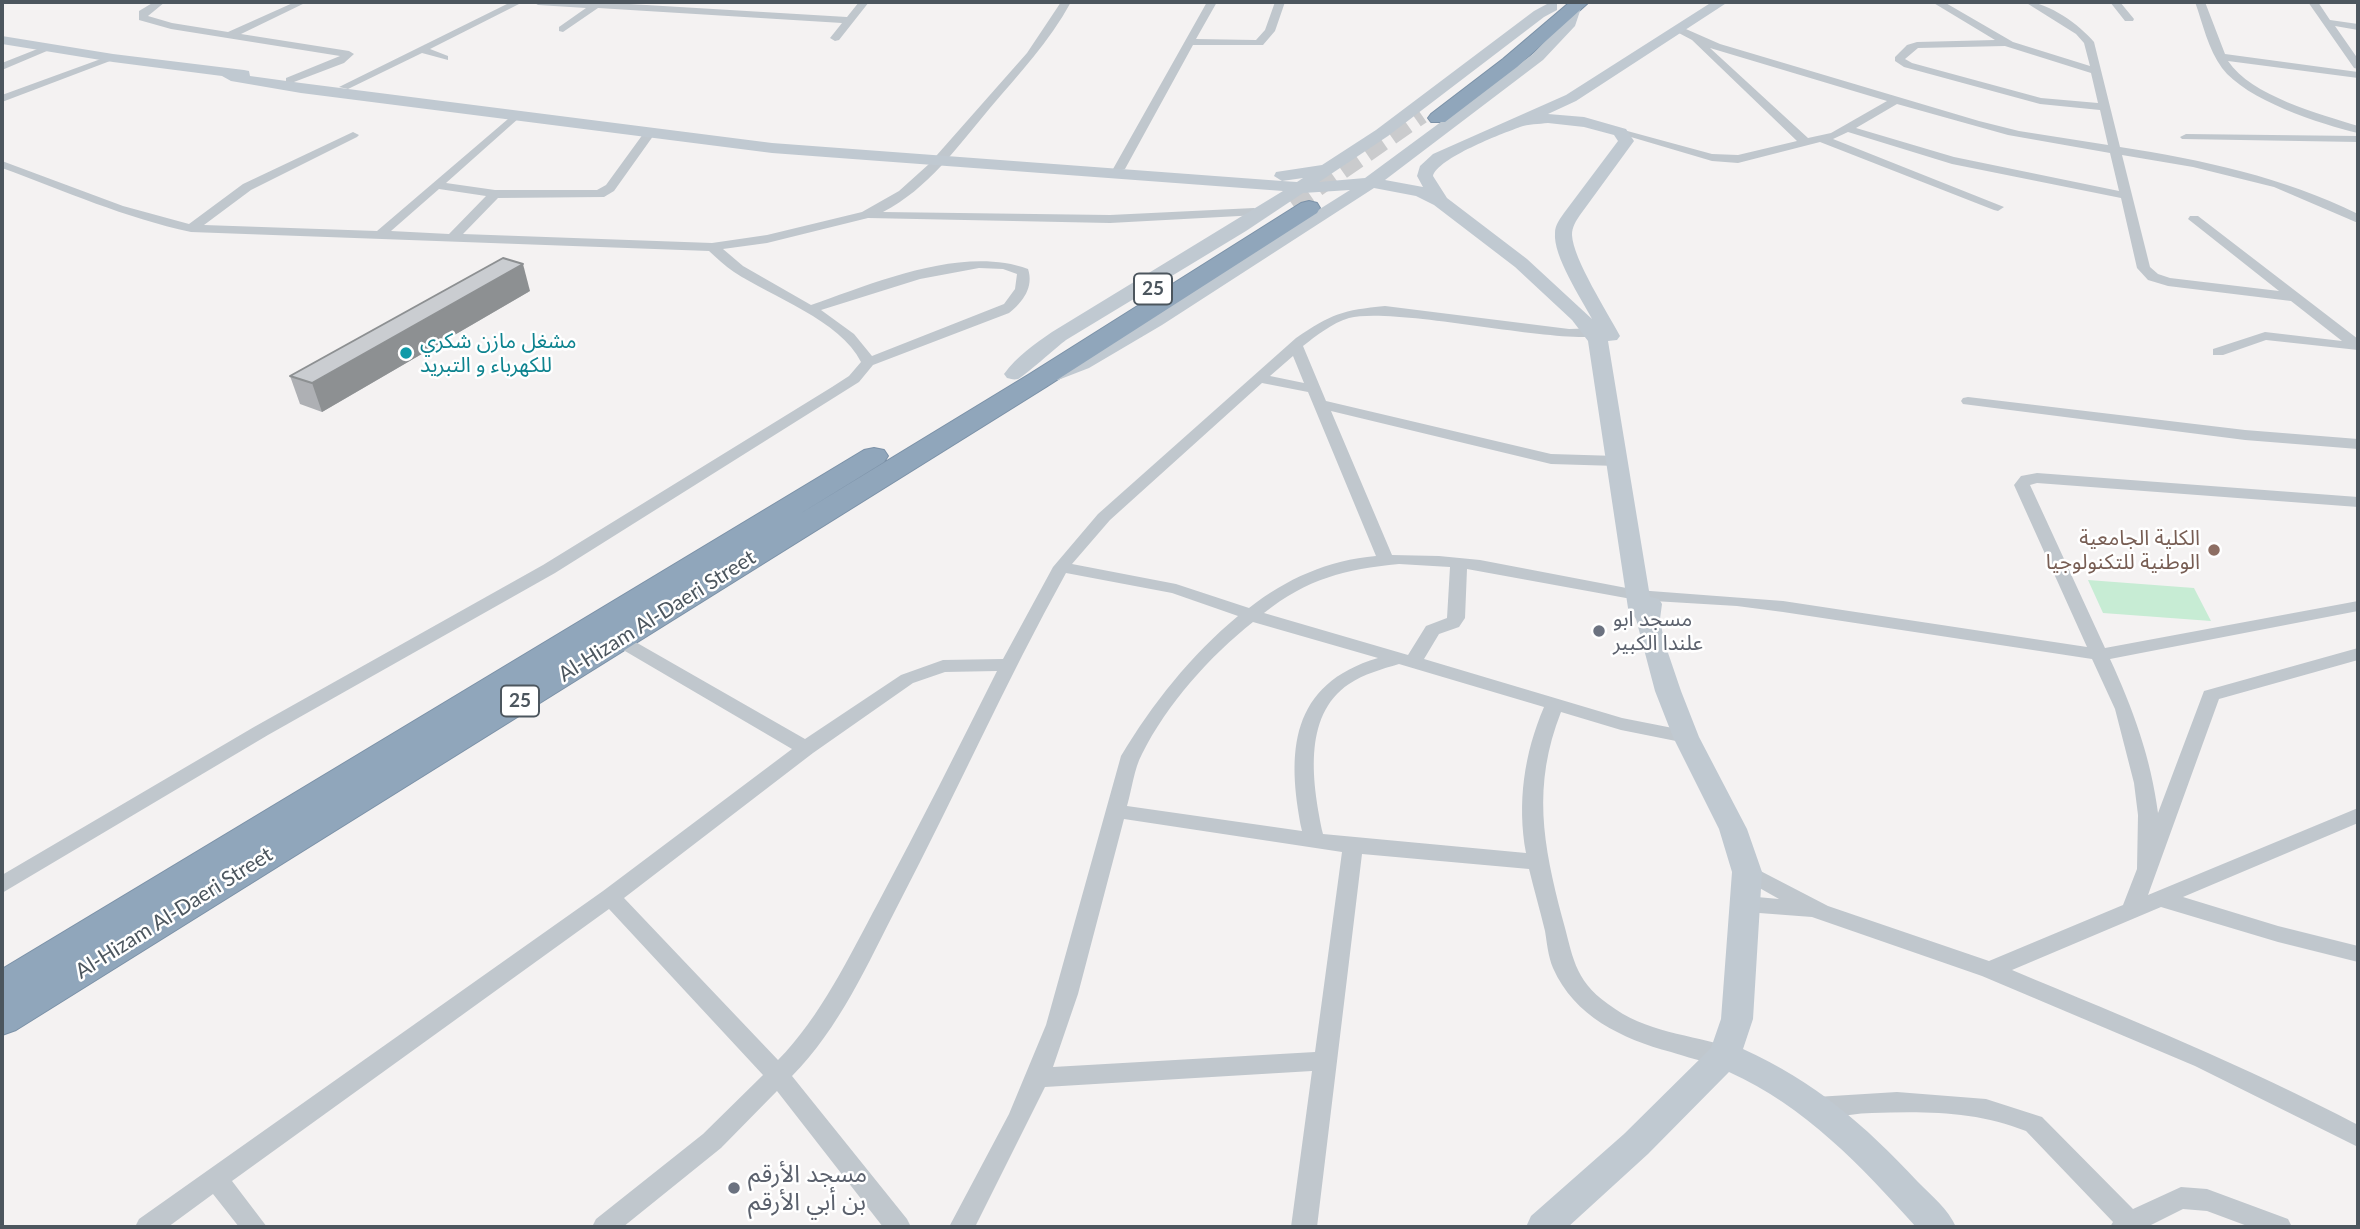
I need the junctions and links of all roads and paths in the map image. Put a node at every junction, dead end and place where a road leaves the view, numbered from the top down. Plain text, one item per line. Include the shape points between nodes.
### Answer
1 (160, 2) edge
2 (302, 2) edge
3 (518, 2) edge
4 (538, 2) edge
5 (864, 2) edge
6 (1066, 2) edge
7 (1212, 2) edge
8 (1280, 2) edge
9 (1721, 2) edge
10 (1937, 2) edge
11 (2030, 2) edge
12 (2115, 2) edge
13 (2200, 2) edge
14 (2313, 2) edge
15 (596, 5) junction
16 (1566, 5) edge
17 (2129, 19) dead end
18 (848, 20) junction
19 (2326, 22) junction
20 (2358, 27) edge
21 (563, 29) dead end
22 (1679, 29) junction
23 (233, 34) junction
24 (835, 38) dead end
25 (2, 40) edge
26 (1697, 41) junction
27 (1191, 42) junction
28 (2006, 43) junction
29 (49, 48) junction
30 (424, 50) junction
31 (2220, 52) junction
32 (113, 58) junction
33 (444, 58) dead end
34 (2, 66) edge
35 (2358, 66) edge
36 (2095, 71) junction
37 (228, 74) junction
38 (2358, 75) edge
39 (290, 80) junction
40 (344, 87) junction
41 (2, 99) edge
42 (1572, 99) junction
43 (1896, 100) junction
44 (2104, 107) junction
45 (515, 116) junction
46 (1584, 120) junction
47 (1431, 121) junction
48 (1522, 121) junction
49 (1849, 129) junction
50 (2358, 130) edge
51 (1499, 131) junction
52 (650, 132) junction
53 (1382, 133) junction
54 (353, 135) dead end
55 (2186, 137) dead end
56 (1623, 138) junction
57 (1822, 139) junction
58 (2358, 139) edge
59 (1805, 142) junction
60 (2116, 151) junction
61 (943, 160) junction
62 (2, 164) edge
63 (1119, 169) junction
64 (1323, 170) junction
65 (1144, 174) junction
66 (1188, 180) junction
67 (437, 185) junction
68 (1364, 188) junction
69 (495, 194) junction
70 (2127, 196) junction
71 (1440, 201) junction
72 (1302, 202) junction
73 (1998, 207) dead end
74 (1255, 214) junction
75 (866, 215) junction
76 (2194, 219) dead end
77 (2358, 219) edge
78 (191, 228) junction
79 (381, 234) junction
80 (454, 236) junction
81 (712, 247) junction
82 (1567, 253) junction
83 (1521, 263) junction
84 (2292, 297) junction
85 (809, 310) junction
86 (1601, 332) junction
87 (2357, 344) edge
88 (1296, 346) junction
89 (2218, 352) dead end
90 (868, 362) junction
91 (1025, 377) junction
92 (1259, 378) junction
93 (1314, 388) junction
94 (1968, 401) dead end
95 (1321, 404) junction
96 (2358, 444) edge
97 (1617, 461) junction
98 (2358, 502) edge
99 (1386, 560) junction
100 (1459, 564) junction
101 (1061, 567) junction
102 (1645, 603) junction
103 (2358, 606) edge
104 (1251, 617) junction
105 (619, 640) junction
106 (2100, 654) junction
107 (2358, 654) edge
108 (1406, 660) junction
109 (1010, 665) junction
110 (1555, 704) junction
111 (1686, 737) junction
112 (806, 748) junction
113 (1115, 811) junction
114 (2358, 815) edge
115 (1314, 840) junction
116 (1353, 846) junction
117 (1539, 862) junction
118 (2147, 869) junction
119 (1747, 872) junction
120 (2, 885) edge
121 (610, 897) junction
122 (2162, 899) junction
123 (1746, 904) junction
124 (2132, 910) junction
125 (1820, 912) junction
126 (2358, 954) edge
127 (1990, 970) junction
128 (4, 986) edge
129 (2, 1019) edge
130 (1725, 1055) junction
131 (1325, 1061) junction
132 (779, 1076) junction
133 (1037, 1078) junction
134 (1816, 1107) junction
135 (2358, 1137) edge
136 (216, 1179) junction
137 (617, 1224) edge
138 (2127, 1225) edge
139 (148, 1227) edge
140 (254, 1227) edge
141 (898, 1227) edge
142 (962, 1227) edge
143 (1304, 1227) edge
144 (1544, 1227) edge
145 (1938, 1227) edge
146 (2279, 1227) edge

1 - 23 street via 146,9 143,18
2 - 23 street
3 - 30 street
4 - 15 street
5 - 18 street
6 - 61 street via 1037,49
7 - 27 street
8 - 27 street via 1270,31 1259,43
9 - 22 street
10 - 28 street
11 - 36 street via 2086,37
12 - 17 street
13 - 31 street
14 - 19 street
15 - 18 street
15 - 21 street
16 - 47 highway via 1510,63
16 - 47 street via 1539,14
18 - 24 street
19 - 20 street
19 - 35 street
22 - 26 street
22 - 42 street
23 - 39 street via 349,54
25 - 29 street
26 - 43 street
26 - 59 street
27 - 63 street
28 - 36 street
28 - 44 street via 1917,45 1899,59 2040,101
29 - 32 street
29 - 34 street
30 - 33 street
30 - 40 street
31 - 38 street
31 - 50 street via 2232,72 2264,93
32 - 37 street
32 - 41 street
36 - 44 street
37 - 39 street
37 - 45 street
39 - 40 street
40 - 61 street
42 - 46 street via 1568,107
42 - 48 street
43 - 49 street
43 - 60 street via 2016,133
44 - 60 street
45 - 52 street
45 - 67 street
46 - 48 street
46 - 56 street
47 - 51 street via 1480,132
47 - 53 street
47 - 53 street
47 - 68 street
48 - 51 street
49 - 57 street
49 - 70 street via 1952,160
51 - 71 street via 1430,164 1425,176
52 - 61 street via 772,148
52 - 69 street via 610,188 600,194
53 - 64 street
54 - 78 street via 247,187
55 - 58 street
56 - 59 street via 1722,159
56 - 82 street via 1565,225
57 - 59 street
57 - 73 street
60 - 70 street
60 - 77 street via 2280,185
61 - 63 street
61 - 65 street
61 - 75 street via 897,199
62 - 78 street via 93,200
63 - 65 street
64 - 65 street via 1258,177
64 - 72 street
65 - 66 street
66 - 72 street
66 - 74 street via 1231,191
67 - 69 street
67 - 79 street
68 - 71 street via 1400,187
68 - 72 street
68 - 72 street via 1332,188
69 - 80 street
70 - 84 street via 2144,268 2153,277
71 - 83 street
72 - 74 street
72 - 91 highway, Al-Hizam Al-Daeri Street / 25
74 - 75 street via 1133,220
74 - 91 street via 1059,336 1034,354
75 - 81 street
76 - 84 street
78 - 79 street
79 - 80 street
80 - 81 street
81 - 85 street via 739,270
82 - 83 street via 1554,267
82 - 86 street
83 - 86 street
84 - 87 street
85 - 90 street via 860,344
85 - 90 street via 925,271 998,265 1023,272 1020,293 1004,310
86 - 88 street via 1569,333 1366,311 1331,320
86 - 97 street
86 - 102 street via 1617,358
87 - 89 street via 2265,336
88 - 92 street
88 - 93 street
90 - 120 street via 846,385 604,536
91 - 105 highway, Al-Hizam Al-Daeri Street / 25
91 - 128 highway, Al-Hizam Al-Daeri Street / 25 via 889,447
92 - 93 street
92 - 101 street via 1104,517
93 - 95 street
94 - 96 street
95 - 97 street via 1551,459
95 - 99 street
97 - 102 street
98 - 106 street via 2027,479 2022,485 2025,493
99 - 100 street
99 - 104 street via 1322,572 1286,588
100 - 102 street
100 - 108 street via 1456,618 1432,630
101 - 104 street via 1176,589
101 - 109 street
102 - 106 street via 1737,601
102 - 111 street via 1668,691
103 - 106 street
104 - 108 street
104 - 113 street via 1208,654 1146,727 1131,756
105 - 112 street
105 - 129 highway, Al-Hizam Al-Daeri Street / 25
106 - 118 street via 2136,746 2148,814
107 - 118 street via 2211,695
108 - 110 street
108 - 115 street via 1351,674 1333,687 1319,706 1303,764
109 - 112 street via 929,668
109 - 132 street via 851,975 800,1053
110 - 111 street
110 - 117 street via 1534,767 1531,806
111 - 119 street via 1733,829
112 - 121 street
113 - 115 street
113 - 133 street via 1067,995
114 - 122 street
115 - 116 street
116 - 117 street
116 - 131 street
117 - 130 street via 1565,969 1581,993 1604,1015 1640,1033 1676,1046
118 - 124 street
119 - 123 street
119 - 125 street
121 - 132 street
121 - 136 street
122 - 124 street
122 - 126 street
123 - 125 street
123 - 130 street via 1737,1019
124 - 127 street
125 - 127 street
127 - 135 street via 2203,1059
130 - 134 street via 1777,1080
130 - 144 street
131 - 133 street
131 - 143 street
132 - 137 street
132 - 141 street
133 - 142 street via 1000,1161
134 - 138 street via 1919,1104 2014,1113 2040,1130
134 - 145 street via 1875,1159
136 - 139 street
136 - 140 street
138 - 146 street via 2181,1198 2207,1200

